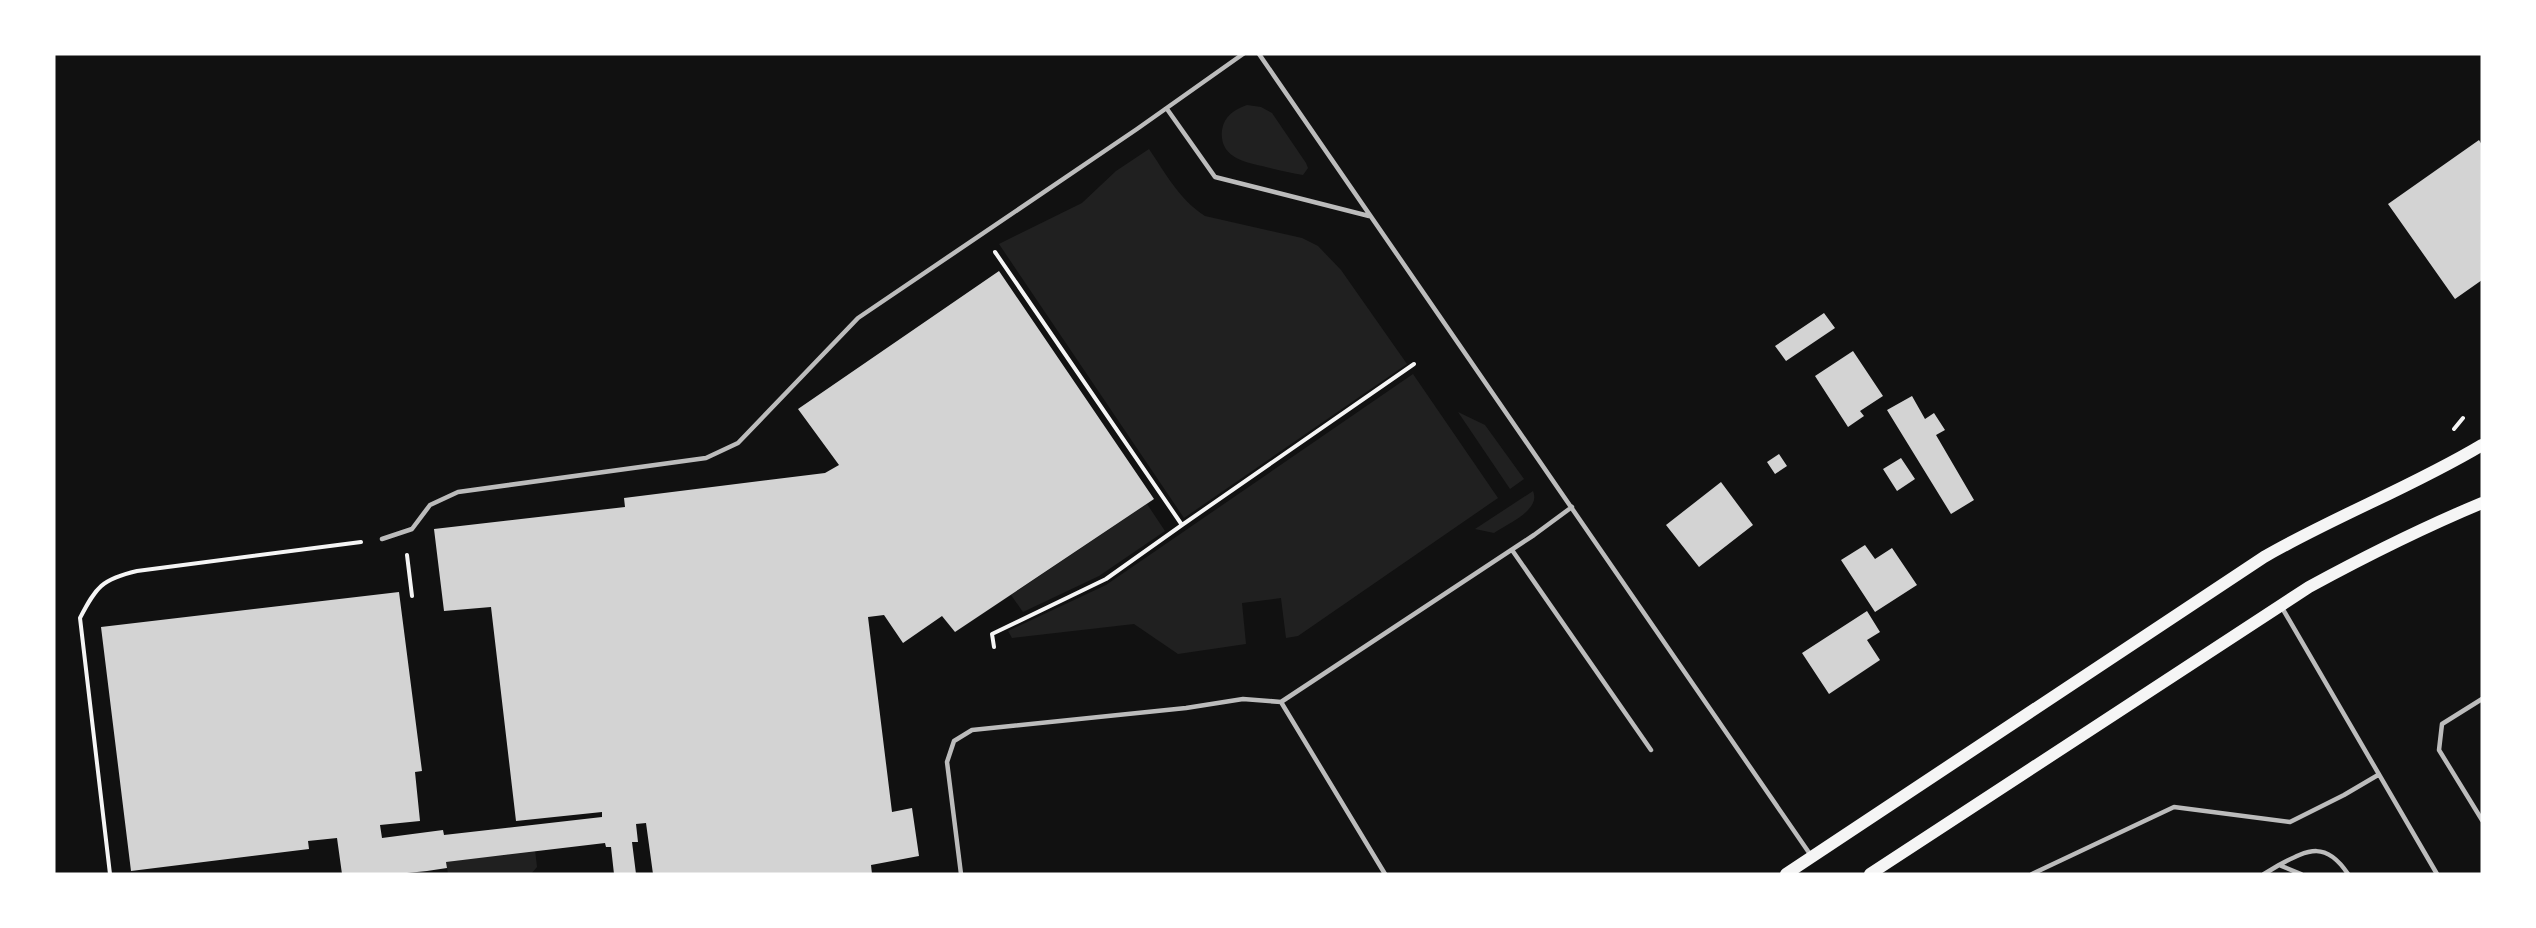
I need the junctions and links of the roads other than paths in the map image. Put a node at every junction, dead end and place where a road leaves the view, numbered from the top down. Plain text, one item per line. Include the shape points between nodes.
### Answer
1 (1243, 54) edge
2 (1259, 54) edge
3 (1167, 109) junction
4 (1369, 216) junction
5 (2482, 445) edge
6 (2482, 503) edge
7 (1572, 507) junction
8 (382, 539) road end
9 (1512, 550) junction
10 (2282, 606) junction
11 (2482, 699) edge
12 (1281, 702) junction
13 (1651, 750) dead end
14 (2378, 775) junction
15 (2482, 820) edge
16 (1812, 857) junction
17 (2279, 865) junction
18 (961, 874) edge
19 (1385, 874) edge
20 (1786, 874) edge
21 (1870, 874) edge
22 (2032, 874) edge
23 (2264, 874) edge
24 (2301, 874) edge
25 (2348, 874) edge
26 (2437, 874) edge

1 - 3 lane
2 - 4 lane
3 - 4 lane via 1215,177
3 - 8 lane via 858,318 738,442 706,458 458,492 430,506 412,529
4 - 7 lane
5 - 16 main road via 2404,489 2339,517 2264,557
6 - 10 main road via 2366,556
7 - 9 lane
7 - 16 lane
9 - 12 lane
9 - 13 lane
10 - 14 lane
10 - 21 main road
11 - 15 lane via 2442,724 2439,750
12 - 18 lane via 1243,699 972,730 954,741 946,762
12 - 19 lane
14 - 22 lane via 2289,822 2174,807
14 - 26 lane
16 - 20 main road
17 - 23 lane
17 - 24 lane
17 - 25 lane via 2316,850 2329,853

